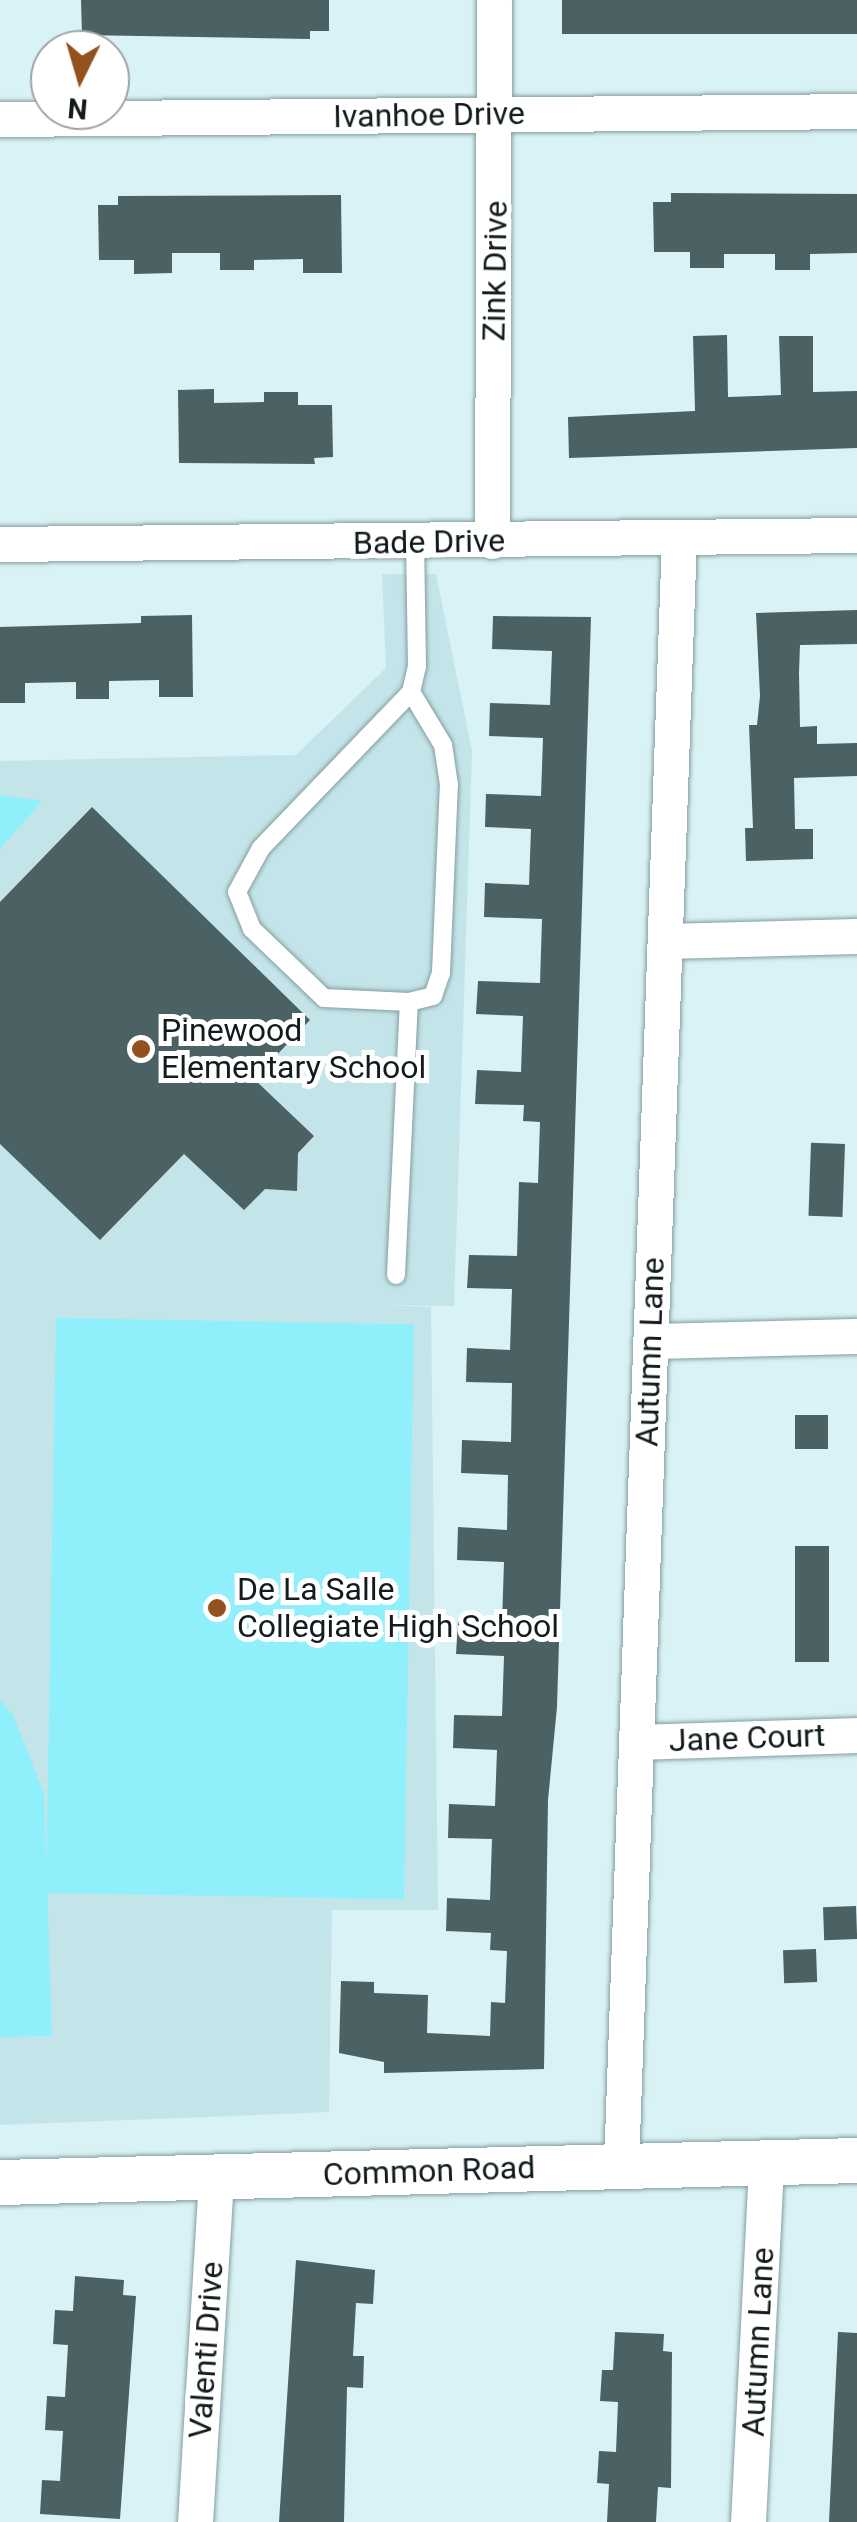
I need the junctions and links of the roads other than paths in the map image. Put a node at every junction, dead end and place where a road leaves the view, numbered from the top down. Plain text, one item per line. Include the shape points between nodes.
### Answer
1 (494, 0) edge
2 (857, 111) edge
3 (495, 114) junction
4 (0, 119) edge
5 (857, 534) edge
6 (680, 539) junction
7 (492, 541) junction
8 (415, 542) junction
9 (0, 544) edge
10 (411, 692) junction
11 (857, 936) edge
12 (665, 940) junction
13 (410, 1002) junction
14 (396, 1275) dead end
15 (857, 1336) edge
16 (651, 1341) junction
17 (857, 1735) edge
18 (637, 1742) junction
19 (857, 2160) edge
20 (766, 2162) junction
21 (622, 2166) junction
22 (216, 2177) junction
23 (0, 2182) edge
24 (195, 2522) edge
25 (748, 2522) edge

1 - 3 street, Zink Drive
2 - 3 street, Ivanhoe Drive
3 - 4 street, Ivanhoe Drive
3 - 7 street, Zink Drive
5 - 6 street, Bade Drive
6 - 7 street, Bade Drive
6 - 12 street, Autumn Lane
7 - 8 street, Bade Drive
8 - 9 street, Bade Drive
8 - 10 lane via 417,666
10 - 13 lane via 443,744 449,785 442,973 432,996
10 - 13 lane via 261,848 237,892 252,929 324,998
11 - 12 street
12 - 16 street, Autumn Lane
13 - 14 lane
15 - 16 street
16 - 18 street, Autumn Lane
17 - 18 street, Jane Court
18 - 21 street, Autumn Lane
19 - 20 street, Common Road
20 - 21 street, Common Road
20 - 25 street, Autumn Lane
21 - 22 street, Common Road
22 - 23 street, Common Road
22 - 24 street, Valenti Drive

